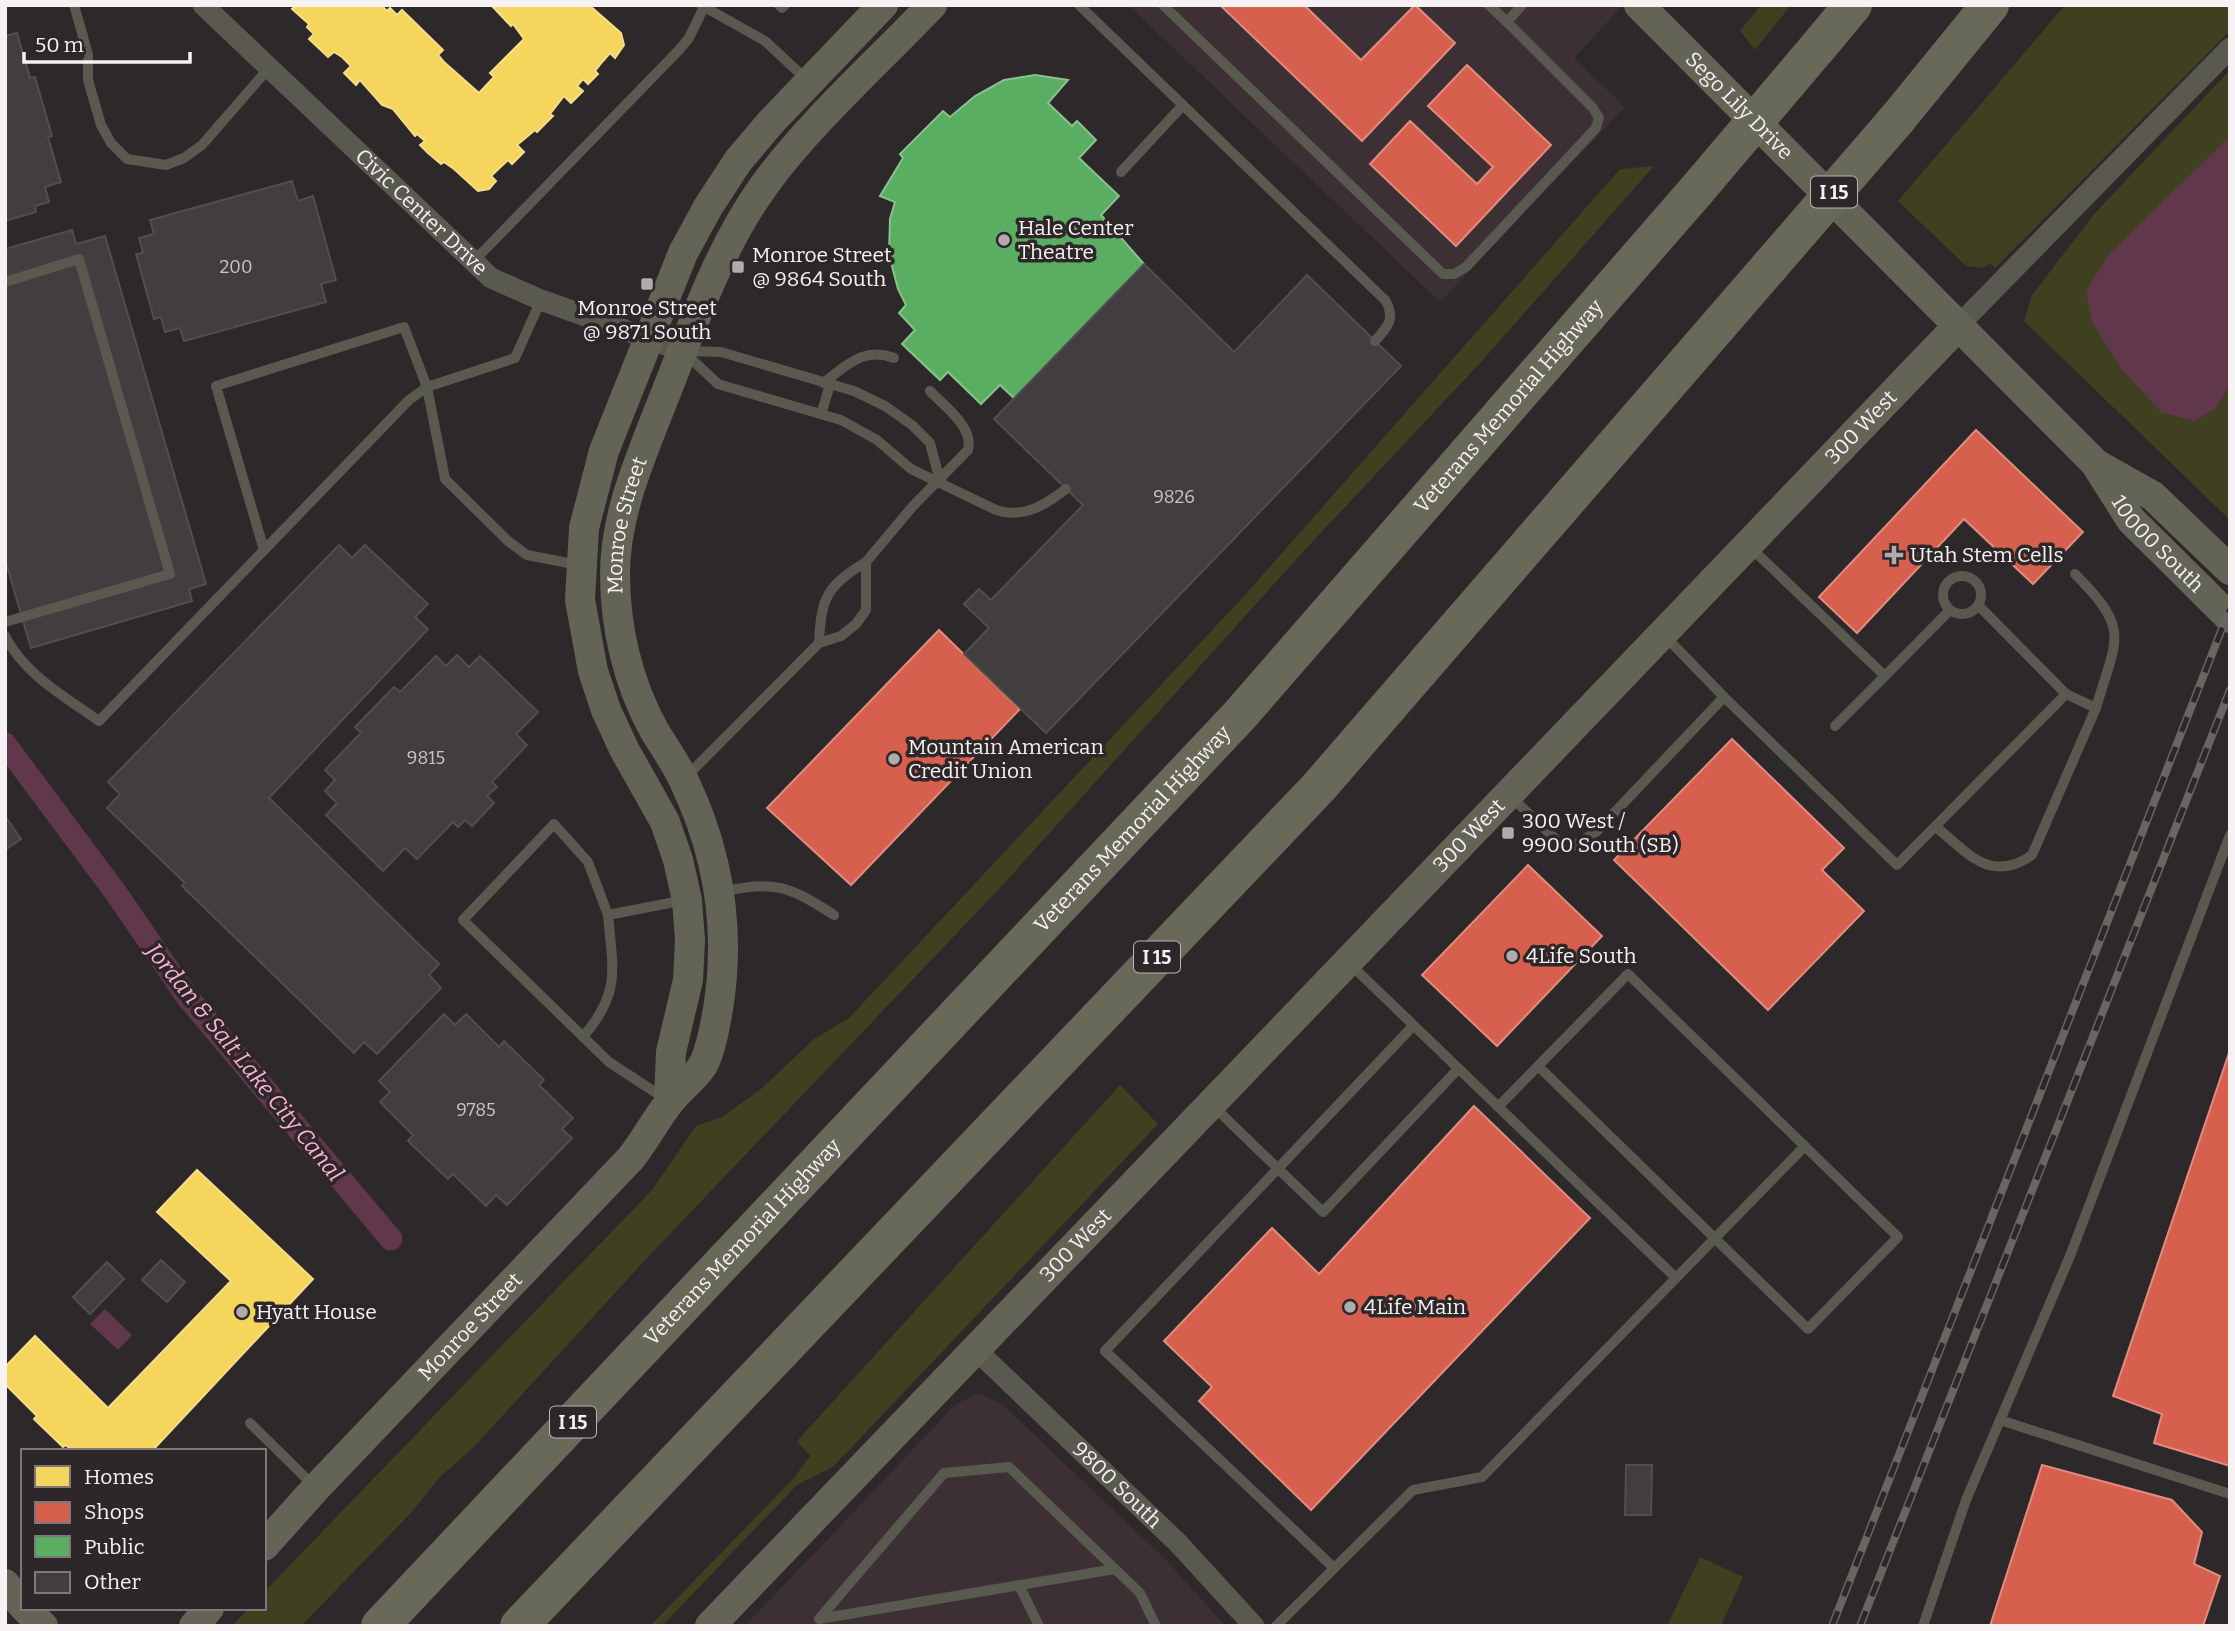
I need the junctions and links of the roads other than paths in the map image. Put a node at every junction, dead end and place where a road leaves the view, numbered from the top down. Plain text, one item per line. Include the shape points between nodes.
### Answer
1 (74, 5) edge
2 (203, 5) edge
3 (883, 5) edge
4 (932, 5) edge
5 (1079, 5) edge
6 (1163, 5) edge
7 (1489, 5) edge
8 (1522, 5) edge
9 (1639, 5) edge
10 (1853, 5) edge
11 (1990, 5) edge
12 (703, 6) edge
13 (1507, 22) junction
14 (2230, 48) edge
15 (269, 68) junction
16 (810, 82) junction
17 (1183, 106) junction
18 (1121, 172) dead end
19 (473, 262) junction
20 (5, 282) edge
21 (541, 300) junction
22 (1957, 327) junction
23 (648, 338) junction
24 (1375, 341) dead end
25 (682, 351) junction
26 (894, 358) dead end
27 (827, 384) junction
28 (426, 387) junction
29 (930, 391) dead end
30 (821, 414) junction
31 (2095, 463) junction
32 (940, 481) junction
33 (1066, 489) dead end
34 (1747, 545) junction
35 (264, 550) junction
36 (866, 562) junction
37 (580, 565) junction
38 (2230, 570) edge
39 (2076, 574) dead end
40 (1979, 606) junction
41 (1949, 611) junction
42 (2230, 618) edge
43 (5, 622) edge
44 (1662, 633) junction
45 (5, 636) edge
46 (819, 643) junction
47 (1885, 676) junction
48 (2066, 694) junction
49 (1724, 697) junction
50 (2095, 708) junction
51 (1835, 726) dead end
52 (684, 779) junction
53 (1507, 794) junction
54 (1936, 827) junction
55 (2230, 835) edge
56 (721, 892) junction
57 (687, 900) junction
58 (608, 915) junction
59 (834, 915) dead end
60 (1346, 961) junction
61 (1413, 1026) junction
62 (583, 1037) junction
63 (1538, 1066) junction
64 (1458, 1069) junction
65 (669, 1101) junction
66 (1210, 1103) junction
67 (1498, 1107) junction
68 (1805, 1146) junction
69 (1278, 1170) junction
70 (1715, 1238) junction
71 (1676, 1278) junction
72 (974, 1349) junction
73 (2000, 1420) junction
74 (250, 1423) dead end
75 (316, 1488) junction
76 (2230, 1494) edge
77 (266, 1544) edge
78 (1333, 1567) junction
79 (1115, 1569) junction
80 (5, 1584) edge
81 (1019, 1585) junction
82 (21, 1603) edge
83 (27, 1610) edge
84 (207, 1610) edge
85 (43, 1626) edge
86 (194, 1626) edge
87 (380, 1626) edge
88 (519, 1626) edge
89 (710, 1626) edge
90 (1039, 1626) edge
91 (1156, 1626) edge
92 (1254, 1626) edge
93 (1276, 1626) edge
94 (1923, 1626) edge

1 - 15 lane via 101,125 111,144 127,159 166,165 184,159 202,145
2 - 15 street, Civic Center Drive
3 - 16 street, Monroe Street
4 - 25 street, Monroe Street via 764,186 719,262
5 - 17 lane
6 - 13 lane via 1443,274 1466,267 1596,128 1599,118
7 - 13 lane
8 - 13 lane
9 - 22 street, Sego Lily Drive
10 - 87 highway, Veterans Memorial Highway / I 15, bridge via 1239,716
11 - 88 highway, I 15, bridge via 1898,118 1318,788
12 - 16 lane via 765,41
12 - 19 lane via 679,50
14 - 22 street, 300 West
15 - 19 street, Civic Center Drive
16 - 23 street, Monroe Street via 738,161 708,207 683,253
17 - 18 lane
17 - 24 lane via 1385,300 1392,312 1390,325
19 - 21 street, Civic Center Drive via 491,278
20 - 43 lane via 79,259 170,574
21 - 23 street, Civic Center Drive
21 - 28 lane via 515,358
22 - 31 street, 10000 South
22 - 34 street, 300 West
23 - 25 street, Civic Center Drive
23 - 37 street, Monroe Street via 592,490
25 - 27 lane via 722,352
25 - 30 lane via 718,384
25 - 52 street, Monroe Street via 632,478 615,572 618,622 630,675 652,727
26 - 27 lane via 872,353 857,357
27 - 30 lane
27 - 32 lane via 853,391 912,425 930,443
28 - 35 lane
28 - 35 lane via 404,327 216,386
28 - 37 lane via 444,479 527,555
29 - 32 lane via 971,440 968,450
30 - 32 lane via 877,440 911,469
31 - 38 street, 10000 South via 2153,496
31 - 42 street, 10000 South via 2131,520
32 - 33 lane via 1008,514 1044,506
32 - 36 lane
34 - 44 street, 300 West
34 - 47 lane
35 - 45 lane via 99,721 28,670
36 - 46 lane via 842,576 825,598
36 - 46 lane via 866,610 841,636
37 - 57 street, Monroe Street via 580,600 593,671 624,749 665,822
39 - 50 lane via 2104,603 2116,638
40 - 41 lane via 1965,615
40 - 41 lane via 1982,591 1973,579 1959,575 1946,583 1942,598
40 - 48 lane
41 - 47 lane
44 - 49 lane
44 - 53 street, 300 West
46 - 52 lane
47 - 51 lane
48 - 50 lane
48 - 54 lane
49 - 53 lane via 1596,832 1567,850
49 - 54 lane via 1898,865
50 - 54 lane via 2032,855 2011,867 1984,865
52 - 56 street, Monroe Street via 708,838
53 - 60 street, 300 West
55 - 73 lane via 2070,1256
56 - 59 lane via 757,884 795,890
56 - 65 street, Monroe Street via 725,937 716,1024 703,1065
57 - 58 lane
57 - 65 street, Monroe Street via 688,980 671,1052
58 - 62 lane via 613,977 609,998
58 - 62 lane via 588,862 554,824 463,920
60 - 61 lane
60 - 66 street, 300 West
61 - 64 lane
61 - 69 lane
62 - 65 lane via 617,1069
63 - 67 lane
63 - 68 lane via 1628,974
63 - 70 lane
64 - 67 lane
64 - 69 lane via 1323,1212
65 - 75 street, Monroe Street via 646,1139 602,1190
66 - 69 lane
66 - 72 street, 300 West
67 - 71 lane
68 - 70 lane
68 - 70 lane via 1898,1237 1808,1329
69 - 78 lane via 1105,1351
70 - 71 lane
71 - 78 lane via 1482,1477 1413,1490
72 - 89 street, 300 West
72 - 92 street, 9800 South via 1178,1543
73 - 76 lane
73 - 94 lane via 1966,1500
74 - 75 lane
75 - 77 street, Monroe Street
78 - 93 lane
79 - 81 lane
79 - 81 lane via 1009,1467 944,1474 819,1619
79 - 91 lane via 1140,1593
80 - 82 street
81 - 90 lane
83 - 85 street
84 - 86 street

